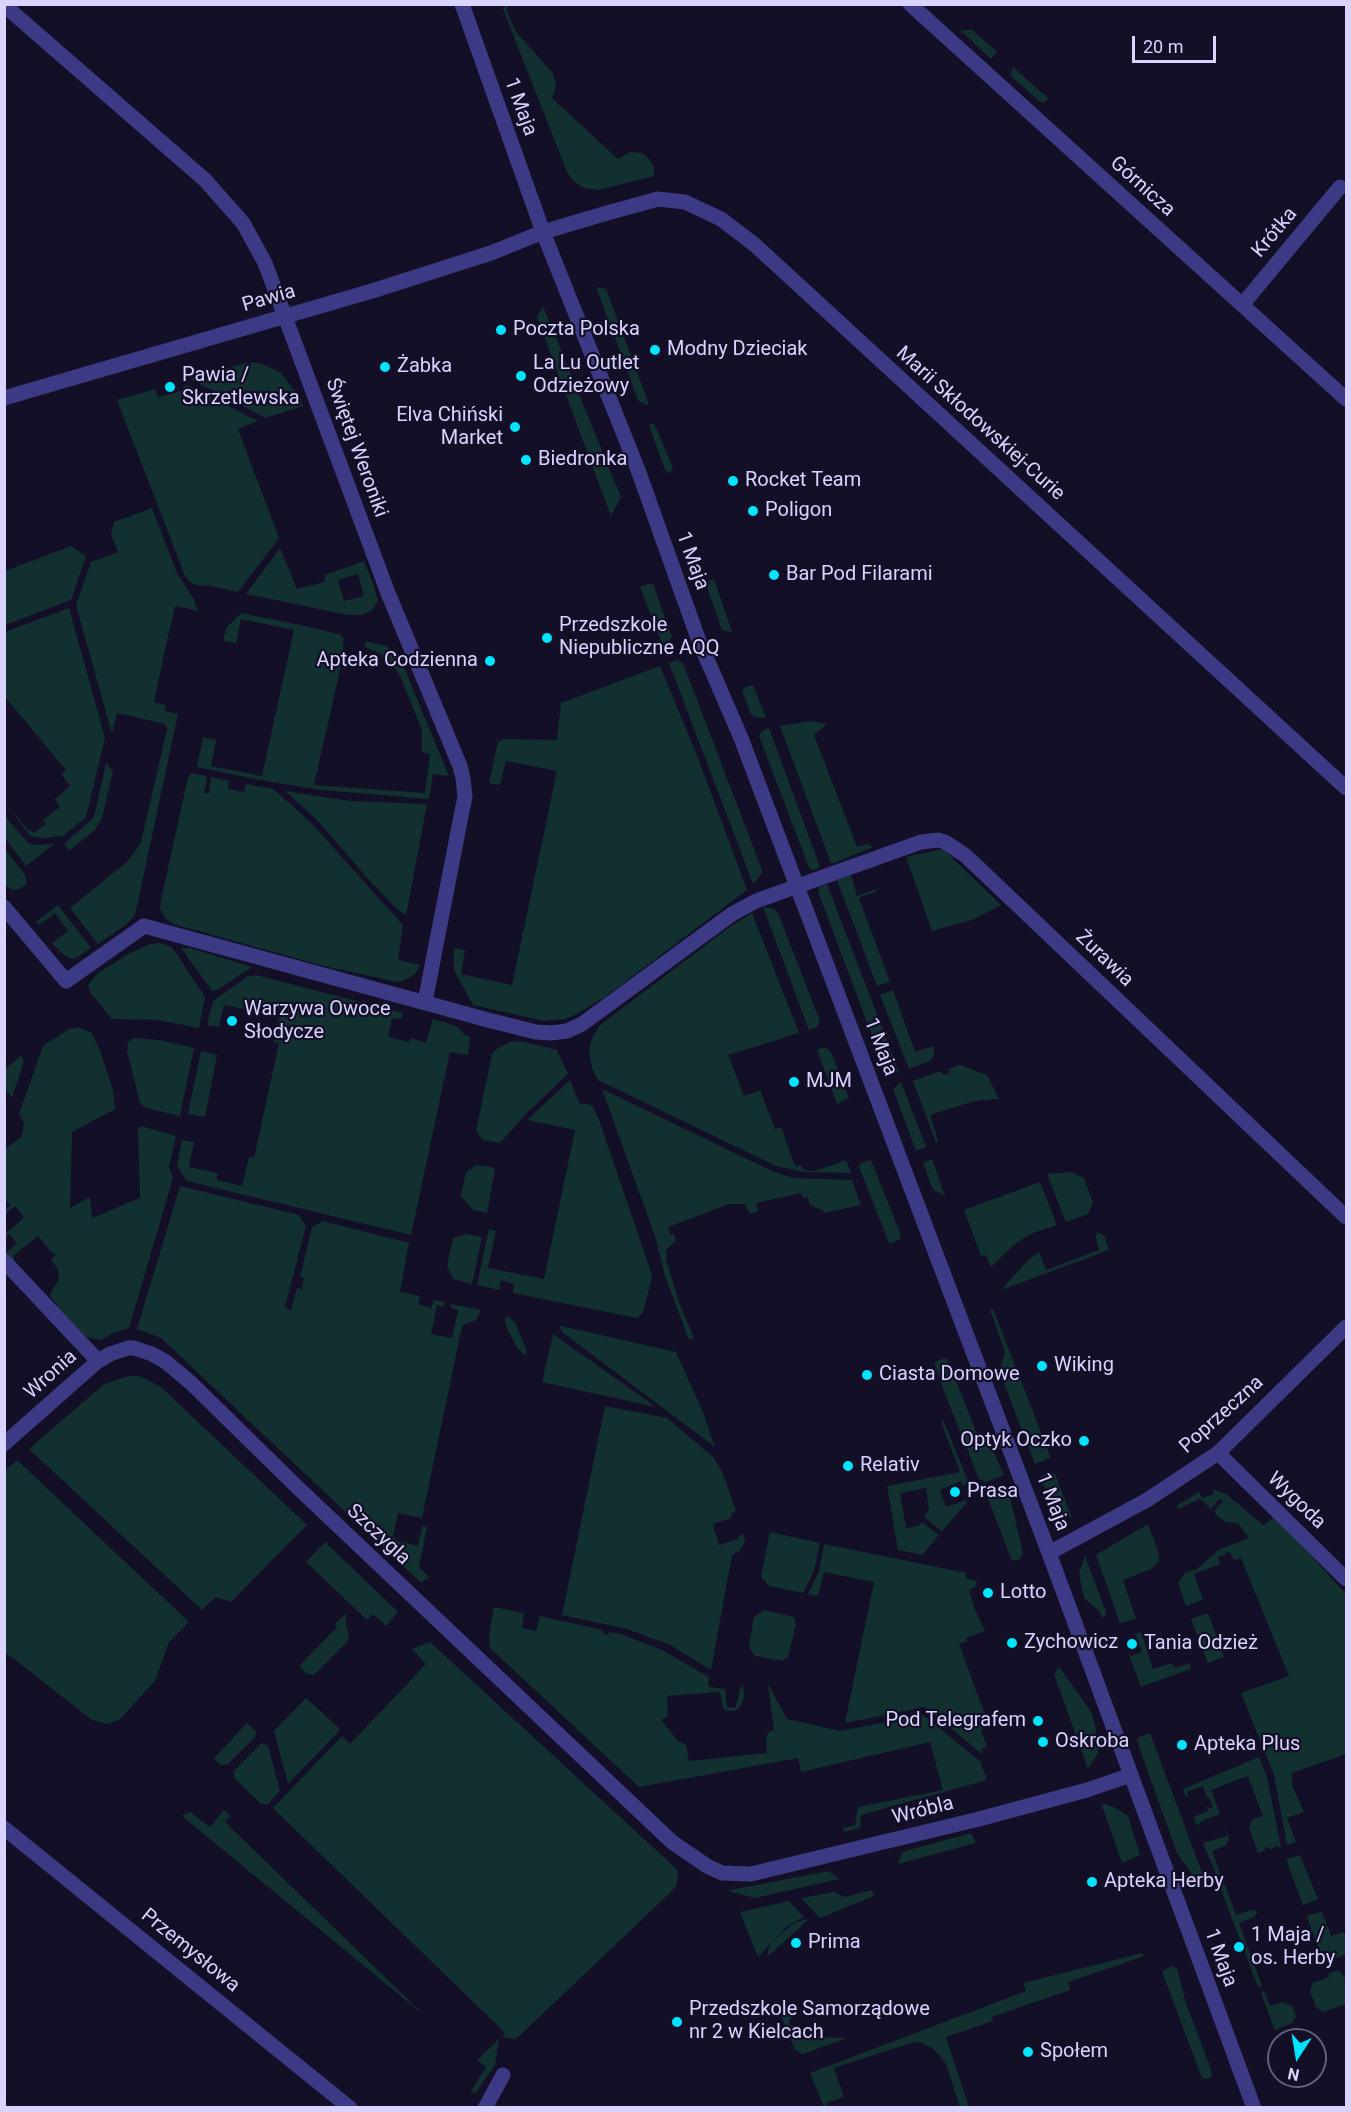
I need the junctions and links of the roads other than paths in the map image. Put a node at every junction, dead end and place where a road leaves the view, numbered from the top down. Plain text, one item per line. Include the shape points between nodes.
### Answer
1 (462, 4) edge
2 (910, 4) edge
3 (4, 5) edge
4 (1340, 188) dead end
5 (543, 232) junction
6 (1242, 305) junction
7 (285, 316) junction
8 (4, 398) edge
9 (1347, 399) edge
10 (1347, 788) edge
11 (797, 885) junction
12 (4, 908) edge
13 (425, 1002) junction
14 (1347, 1217) edge
15 (4, 1261) edge
16 (1347, 1327) edge
17 (98, 1361) junction
18 (4, 1444) edge
19 (1218, 1453) junction
20 (1049, 1553) junction
21 (1347, 1579) edge
22 (1131, 1775) junction
23 (4, 1828) edge
24 (722, 1873) joint
25 (503, 2075) dead end
26 (350, 2108) edge
27 (485, 2108) edge
28 (1254, 2108) edge

1 - 5 street, 1 Maja
2 - 6 street, Górnicza
3 - 7 street, Świętej Weroniki via 205,180 243,223 265,263
4 - 6 street, Krótka
5 - 7 street, Pawia via 491,253
5 - 10 street, Marii Skłodowskiej-Curie via 658,199 685,202 721,219 771,260
5 - 11 street, 1 Maja
6 - 9 street, Górnicza
7 - 8 street, Pawia
7 - 13 street, Świętej Weroniki via 465,787
11 - 13 street, Żurawia via 732,914 567,1031 536,1032
11 - 14 street, Żurawia via 930,840 951,846
11 - 20 street, 1 Maja
12 - 13 street, Żurawia via 66,981 144,926
15 - 17 street
16 - 19 street, Poprzeczna
17 - 18 street, Wronia
17 - 24 street, Szczygla via 122,1349 134,1348 166,1362 672,1842
19 - 20 street, Poprzeczna via 1147,1500
19 - 21 street, Wygoda
20 - 22 street, 1 Maja
22 - 24 street, Wróbla via 1013,1810 763,1871
22 - 28 street, 1 Maja
23 - 26 street, Przemysłowa
25 - 27 street

